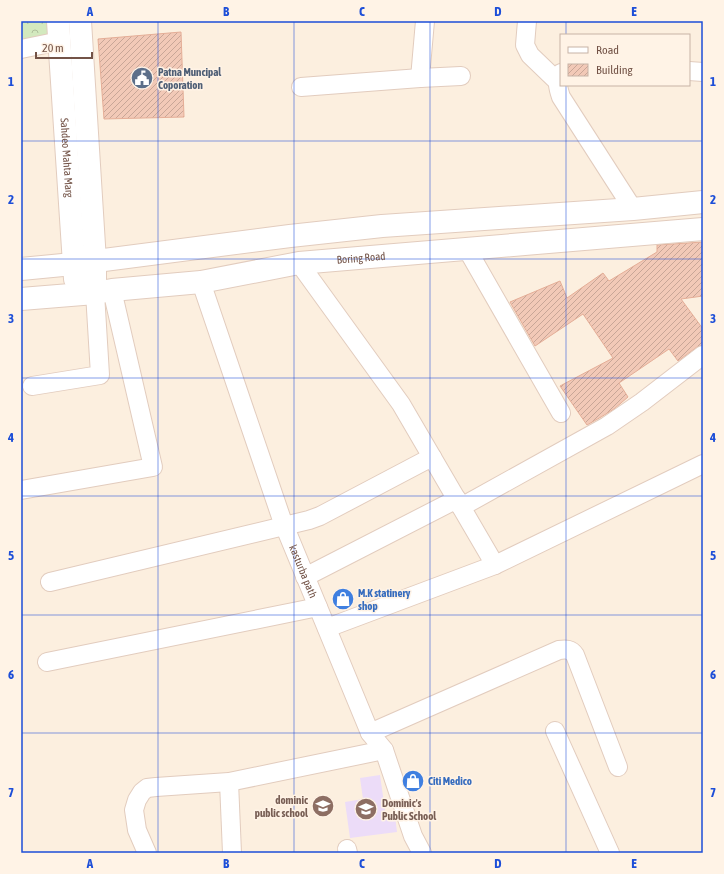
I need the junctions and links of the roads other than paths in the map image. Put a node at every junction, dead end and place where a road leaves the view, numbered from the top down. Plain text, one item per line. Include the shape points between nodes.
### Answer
1 (80, 21) edge
2 (425, 21) edge
3 (527, 21) edge
4 (59, 31) edge
5 (21, 49) edge
6 (690, 71) edge
7 (703, 72) edge
8 (461, 76) dead end
9 (559, 77) edge
10 (420, 78) junction
11 (301, 87) dead end
12 (703, 202) edge
13 (633, 209) junction
14 (703, 229) edge
15 (467, 249) junction
16 (95, 261) junction
17 (74, 264) junction
18 (299, 264) junction
19 (21, 269) edge
20 (201, 282) junction
21 (95, 292) junction
22 (21, 299) edge
23 (703, 355) edge
24 (32, 386) dead end
25 (561, 413) dead end
26 (432, 457) junction
27 (703, 464) edge
28 (21, 490) edge
29 (459, 503) junction
30 (284, 526) junction
31 (495, 565) junction
32 (305, 577) junction
33 (50, 582) dead end
34 (318, 607) junction
35 (327, 628) junction
36 (47, 662) dead end
37 (555, 731) dead end
38 (370, 733) junction
39 (384, 750) junction
40 (618, 767) dead end
41 (229, 782) junction
42 (147, 853) edge
43 (232, 853) edge
44 (422, 853) edge
45 (610, 853) edge

1 - 16 street, Sahdeo Mahta Marg
2 - 10 street
3 - 9 street via 524,45 530,55
4 - 5 street
4 - 17 street, Sahdeo Mahta Marg
6 - 7 street
8 - 10 street
9 - 13 street via 558,88 561,97
10 - 11 street
12 - 13 street
13 - 16 street via 382,226
14 - 15 street, Boring Road
15 - 18 street, Boring Road
15 - 25 street
16 - 17 street
16 - 21 street, Sahdeo Mahta Marg
17 - 19 street
17 - 21 street, Sahdeo Mahta Marg
18 - 20 street, Boring Road
18 - 26 street via 401,404
20 - 21 street, Boring Road
20 - 30 street, kasturba path
21 - 22 street, Boring Road
21 - 24 street via 100,375
21 - 28 street via 153,467
23 - 29 street via 607,426
26 - 29 street
26 - 30 street via 320,516
27 - 31 street
29 - 31 street
29 - 32 street
30 - 32 street, kasturba path
30 - 33 street
31 - 35 street
32 - 34 street, kasturba path
34 - 35 street, kasturba path
34 - 36 street
35 - 38 street, kasturba path
37 - 45 street
38 - 39 street, kasturba path
38 - 40 street via 566,649 575,655
39 - 41 street
39 - 44 street, kasturba path via 413,836
41 - 42 street via 147,788 142,792 134,810 137,830
41 - 43 street

